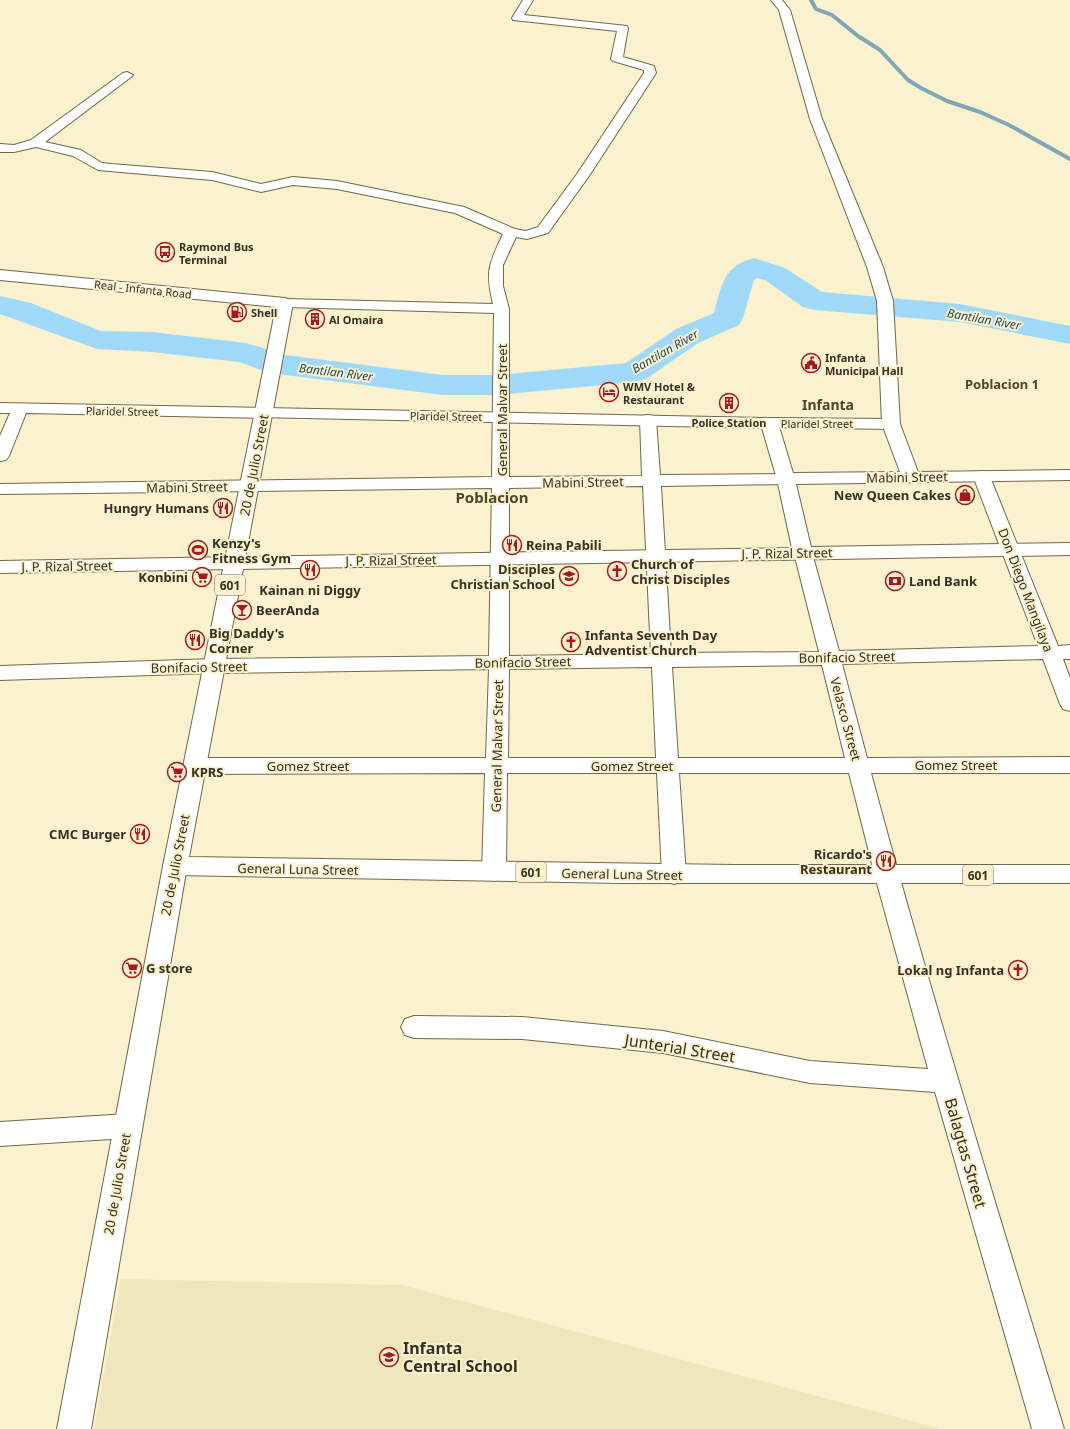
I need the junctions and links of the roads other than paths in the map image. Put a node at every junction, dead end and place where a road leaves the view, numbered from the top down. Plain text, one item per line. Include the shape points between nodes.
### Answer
1 (528, 0) edge
2 (776, 0) edge
3 (127, 75) dead end
4 (35, 143) junction
5 (0, 148) edge
6 (511, 232) junction
7 (0, 275) edge
8 (285, 303) junction
9 (502, 309) junction
10 (0, 408) edge
11 (20, 409) junction
12 (264, 413) junction
13 (502, 417) junction
14 (648, 420) junction
15 (769, 423) junction
16 (891, 424) junction
17 (0, 456) edge
18 (1070, 475) edge
19 (982, 476) junction
20 (911, 477) junction
21 (786, 479) junction
22 (651, 480) junction
23 (501, 483) junction
24 (249, 486) junction
25 (0, 489) edge
26 (1070, 549) edge
27 (1010, 550) junction
28 (803, 553) junction
29 (656, 556) junction
30 (500, 558) junction
31 (234, 563) junction
32 (0, 568) edge
33 (1050, 652) junction
34 (1070, 652) edge
35 (830, 658) junction
36 (662, 660) junction
37 (499, 663) junction
38 (214, 666) junction
39 (0, 673) edge
40 (1070, 704) edge
41 (858, 765) junction
42 (1070, 765) edge
43 (195, 766) junction
44 (497, 766) junction
45 (668, 766) junction
46 (175, 866) junction
47 (494, 872) junction
48 (1070, 874) edge
49 (674, 875) junction
50 (887, 876) junction
51 (414, 1027) dead end
52 (945, 1080) junction
53 (127, 1126) junction
54 (0, 1134) edge
55 (74, 1429) edge
56 (1048, 1429) edge

1 - 6 street via 517,18 623,28 617,59 650,68 650,73 543,230 527,235
2 - 16 street via 784,10 816,119 875,267 886,306
3 - 4 street
4 - 5 street via 9,149
4 - 6 street via 77,154 98,166 110,168 212,176 255,188 294,181 337,185 459,210
6 - 9 street, General Malvar Street via 496,265 496,286
7 - 8 street, Real - Infanta Road
8 - 9 street
8 - 12 street, 20 de Julio Street / 601
9 - 13 street, General Malvar Street
10 - 11 street, Plaridel Street
11 - 12 street, Plaridel Street
11 - 17 street
12 - 13 street, Plaridel Street
12 - 24 street, 20 de Julio Street / 601
13 - 14 street, Plaridel Street
13 - 23 street, General Malvar Street
14 - 15 street, Plaridel Street
14 - 22 street
15 - 16 street, Plaridel Street
15 - 21 street, Velasco Street
16 - 20 street
18 - 19 street, Mabini Street
19 - 20 street, Mabini Street
19 - 27 street, Don Diego Mangilaya
20 - 21 street, Mabini Street
21 - 22 street, Mabini Street
21 - 28 street, Velasco Street
22 - 23 street, Mabini Street
22 - 29 street
23 - 24 street, Mabini Street
23 - 30 street, General Malvar Street
24 - 25 street, Mabini Street
24 - 31 street, 20 de Julio Street / 601
26 - 27 street, J. P. Rizal Street
27 - 28 street, J. P. Rizal Street
27 - 33 street, Don Diego Mangilaya
28 - 29 street, J. P. Rizal Street
28 - 35 street, Velasco Street
29 - 30 street, J. P. Rizal Street
29 - 36 street
30 - 31 street, J. P. Rizal Street
30 - 37 street, General Malvar Street
31 - 32 street, J. P. Rizal Street
31 - 38 street, 20 de Julio Street / 601
33 - 34 street, Bonifacio Street
33 - 35 street, Bonifacio Street
33 - 40 street, Don Diego Mangilaya
35 - 36 street, Bonifacio Street
35 - 41 street, Velasco Street
36 - 37 street, Bonifacio Street
36 - 45 street
37 - 38 street, Bonifacio Street
37 - 44 street, General Malvar Street
38 - 39 street, Bonifacio Street
38 - 43 street, 20 de Julio Street / 601
41 - 42 street, Gomez Street
41 - 45 street, Gomez Street
41 - 50 street, Velasco Street
43 - 44 street, Gomez Street
43 - 46 street, 20 de Julio Street / 601
44 - 45 street, Gomez Street
44 - 47 street, General Malvar Street
45 - 49 street
46 - 47 street, General Luna Street / 601
46 - 53 street, 20 de Julio Street
47 - 49 street, General Luna Street / 601
48 - 50 street, General Luna Street / 601
49 - 50 street, General Luna Street / 601
50 - 52 street, Balagtas Street
51 - 52 street, Junterial Street via 522,1028 655,1041 810,1072
52 - 56 street, Balagtas Street
53 - 54 street
53 - 55 street, 20 de Julio Street

